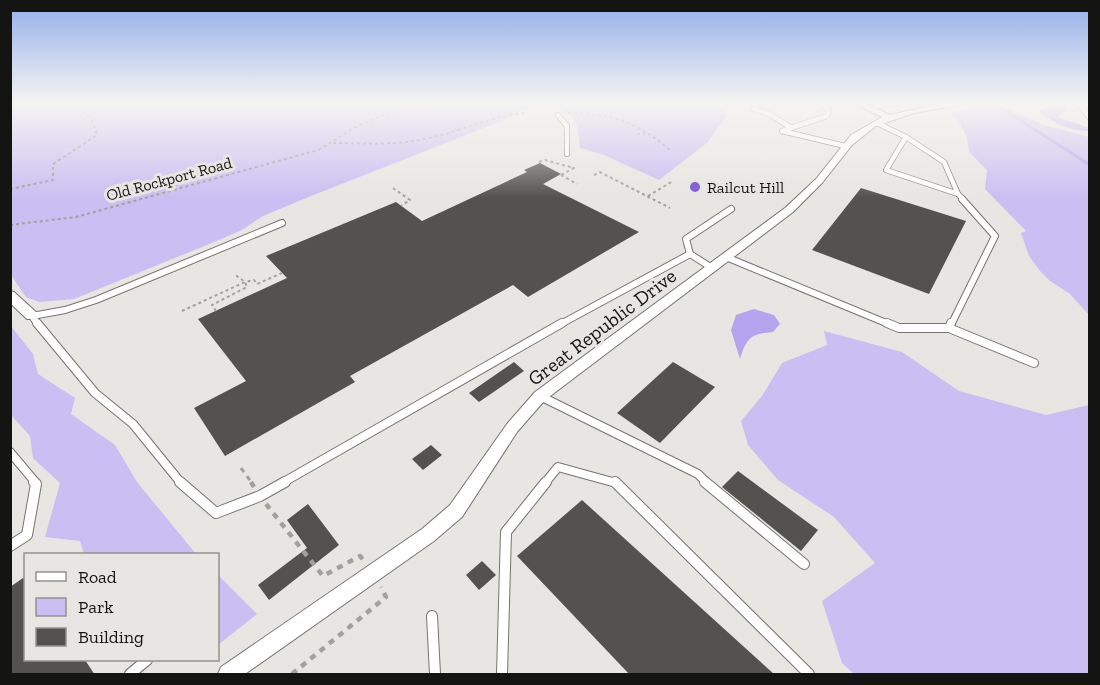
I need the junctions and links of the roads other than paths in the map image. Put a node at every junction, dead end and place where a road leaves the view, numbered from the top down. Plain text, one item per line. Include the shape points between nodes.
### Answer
1 (567, 134) edge
2 (794, 134) edge
3 (858, 134) edge
4 (902, 134) edge
5 (906, 137) junction
6 (845, 146) junction
7 (567, 154) dead end
8 (958, 194) junction
9 (731, 209) dead end
10 (282, 223) dead end
11 (690, 254) junction
12 (726, 257) junction
13 (712, 268) junction
14 (10, 295) edge
15 (32, 316) junction
16 (949, 328) junction
17 (1034, 363) dead end
18 (540, 396) junction
19 (10, 452) edge
20 (10, 546) edge
21 (804, 564) dead end
22 (432, 616) dead end
23 (146, 661) edge
24 (130, 675) edge
25 (228, 675) edge
26 (435, 675) edge
27 (502, 675) edge
28 (809, 675) edge

1 - 7 lane
2 - 6 lane
3 - 6 street, Great Republic Drive
4 - 5 lane
5 - 8 lane via 944,162
5 - 8 lane via 886,170
6 - 12 street, Great Republic Drive via 819,181 789,210
8 - 16 lane via 995,236
9 - 11 lane via 686,239
10 - 15 lane via 93,302 61,313
11 - 13 lane
11 - 15 lane via 260,496 216,513 185,488 133,424 95,393
12 - 13 street, Great Republic Drive
12 - 16 lane via 898,328
13 - 18 street, Great Republic Drive
14 - 15 street
16 - 17 lane
18 - 21 lane via 699,474 716,493
18 - 25 street, Great Republic Drive via 512,428 456,511 428,535
19 - 20 lane via 36,484 27,535
22 - 26 lane
23 - 24 lane
27 - 28 lane via 506,532 558,467 615,482

